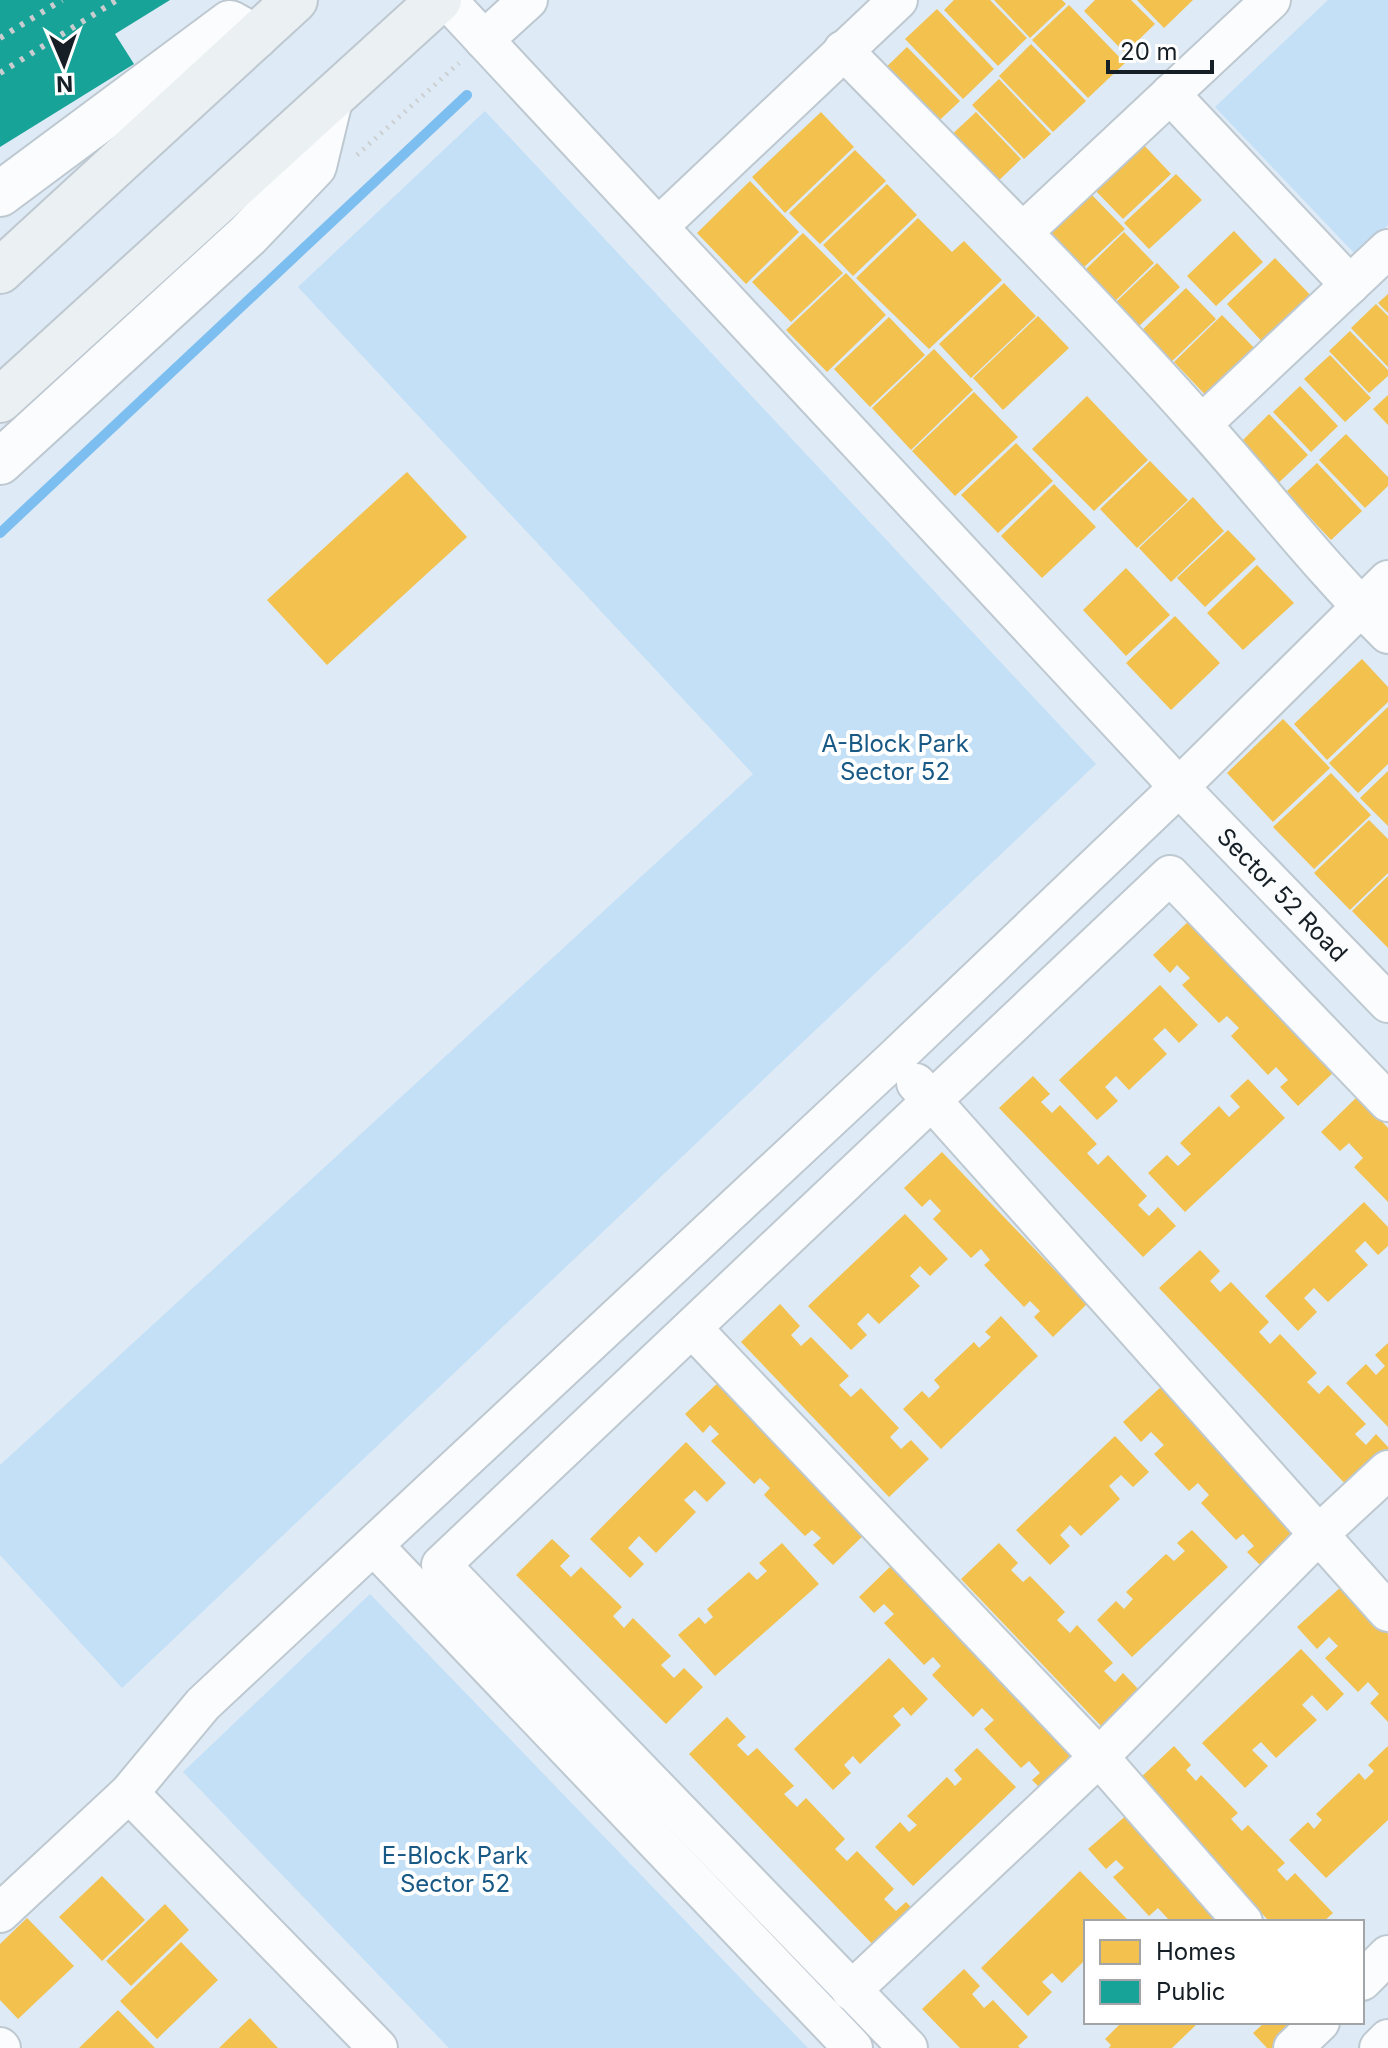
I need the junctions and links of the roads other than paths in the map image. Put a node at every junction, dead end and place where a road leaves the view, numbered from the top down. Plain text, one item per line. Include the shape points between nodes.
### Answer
1 (295, 0) edge
2 (439, 0) edge
3 (447, 0) edge
4 (528, 0) edge
5 (898, 0) edge
6 (1271, 0) edge
7 (235, 20) edge
8 (484, 40) junction
9 (843, 50) junction
10 (1170, 94) junction
11 (330, 100) junction
12 (0, 194) edge
13 (659, 226) junction
14 (1023, 232) junction
15 (1388, 249) edge
16 (0, 271) edge
17 (1350, 285) junction
18 (0, 400) edge
19 (1202, 424) junction
20 (0, 462) edge
21 (1388, 580) edge
22 (1359, 606) junction
23 (1388, 634) edge
24 (1179, 787) junction
25 (1388, 1003) edge
26 (894, 1059) junction
27 (933, 1100) junction
28 (1388, 1102) edge
29 (692, 1328) junction
30 (1388, 1470) edge
31 (1319, 1534) junction
32 (374, 1546) junction
33 (1388, 1612) edge
34 (1099, 1757) junction
35 (129, 1793) junction
36 (0, 1913) edge
37 (1241, 1920) edge
38 (1388, 1955) edge
39 (1364, 1979) edge
40 (851, 1991) junction
41 (1318, 2024) edge
42 (1388, 2039) edge
43 (378, 2048) edge
44 (853, 2048) edge
45 (908, 2048) edge
46 (1293, 2048) edge
47 (1379, 2048) edge

1 - 7 main road
2 - 11 main road
3 - 8 street, Sector 52 Road
4 - 8 street
5 - 9 street
6 - 10 street
7 - 12 street
7 - 16 main road
8 - 13 street, Sector 52 Road
9 - 13 street
9 - 14 street
10 - 14 street
10 - 17 street
11 - 18 main road
11 - 20 street via 314,166 248,235
13 - 24 street, Sector 52 Road
14 - 19 street
15 - 17 street
17 - 19 street
19 - 22 street
21 - 22 street
22 - 23 street
22 - 24 street
24 - 25 street, Sector 52 Road
24 - 26 street
26 - 27 street
26 - 32 street
27 - 28 street via 1170,875
27 - 29 street
27 - 31 street
29 - 34 street
29 - 40 street via 441,1565
30 - 31 street
31 - 33 street
31 - 34 street
32 - 35 street via 203,1704
32 - 44 street
34 - 37 street
34 - 40 street
35 - 36 street
35 - 43 street
38 - 39 street
40 - 45 street
41 - 46 street
42 - 47 street

